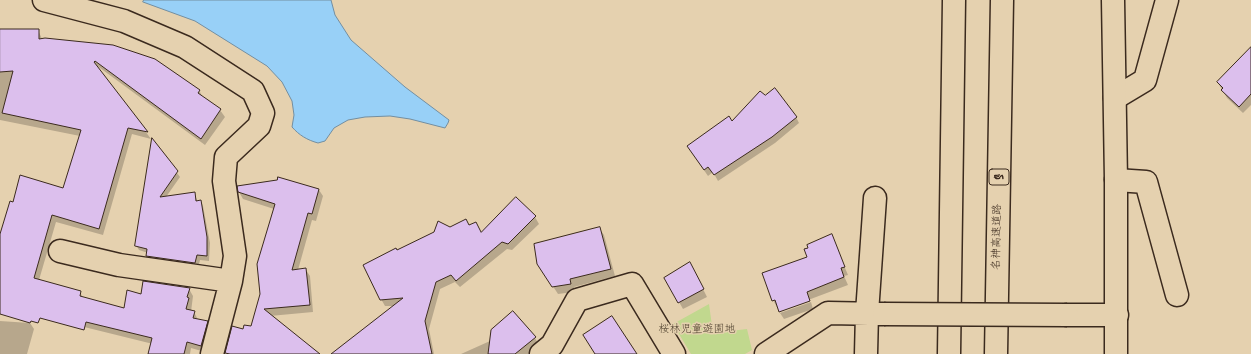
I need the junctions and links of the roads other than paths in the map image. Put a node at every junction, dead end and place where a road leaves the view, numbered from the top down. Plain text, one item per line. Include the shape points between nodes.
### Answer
1 (44, 0) edge
2 (954, 0) edge
3 (1002, 0) edge
4 (1113, 0) edge
5 (1167, 0) edge
6 (1115, 98) junction
7 (1116, 180) junction
8 (875, 198) dead end
9 (60, 251) dead end
10 (231, 281) junction
11 (1177, 295) dead end
12 (876, 314) junction
13 (1117, 315) junction
14 (212, 354) edge
15 (542, 354) edge
16 (674, 354) edge
17 (766, 354) edge
18 (866, 354) edge
19 (949, 354) edge
20 (996, 354) edge
21 (1116, 354) edge

1 - 10 main road via 124,21 186,47 253,91 263,114 260,126 226,157 224,181 235,256
2 - 19 main road
3 - 20 main road, 名神高速道路 / E1
4 - 6 main road
5 - 6 main road via 1145,80
6 - 7 main road
7 - 11 main road via 1146,182
7 - 13 main road
8 - 12 main road
9 - 10 main road via 120,265
10 - 14 main road
12 - 13 main road, bridge
12 - 17 main road via 828,313
12 - 18 main road
13 - 21 main road
15 - 16 main road via 552,345 577,300 632,284

